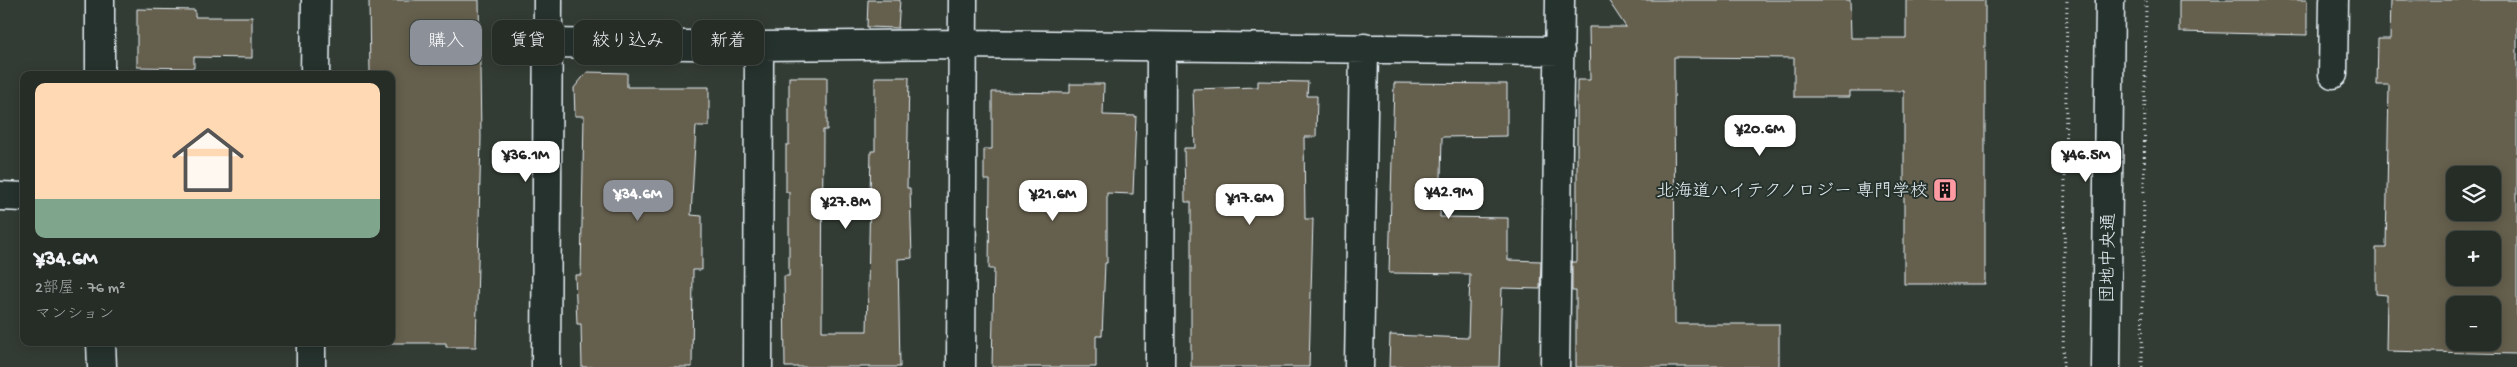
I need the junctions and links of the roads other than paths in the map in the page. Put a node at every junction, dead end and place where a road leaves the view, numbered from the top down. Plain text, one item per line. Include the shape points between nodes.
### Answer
1 (100, 0) edge
2 (316, 0) edge
3 (548, 0) edge
4 (963, 0) edge
5 (1560, 0) edge
6 (2110, 0) edge
7 (2334, 0) edge
8 (548, 20) edge
9 (564, 44) edge
10 (963, 44) junction
11 (692, 45) edge
12 (764, 46) edge
13 (1161, 48) junction
14 (1364, 48) junction
15 (1560, 51) junction
16 (548, 65) edge
17 (759, 65) edge
18 (100, 71) edge
19 (315, 71) edge
20 (2333, 74) dead end
21 (0, 196) edge
22 (20, 197) edge
23 (102, 346) edge
24 (312, 346) edge
25 (102, 367) edge
26 (311, 367) edge
27 (546, 367) edge
28 (758, 367) edge
29 (961, 367) edge
30 (1160, 367) edge
31 (1359, 367) edge
32 (1555, 367) edge
33 (2106, 367) edge

1 - 18 street
2 - 19 street
3 - 8 street
4 - 10 street
5 - 15 street
6 - 33 street, 団地中央通
7 - 20 street
9 - 11 street
10 - 12 street
10 - 13 street
10 - 29 street
13 - 14 street
13 - 30 street
14 - 15 street
14 - 31 street
15 - 32 street
16 - 27 street
17 - 28 street
21 - 22 street
23 - 25 street
24 - 26 street

